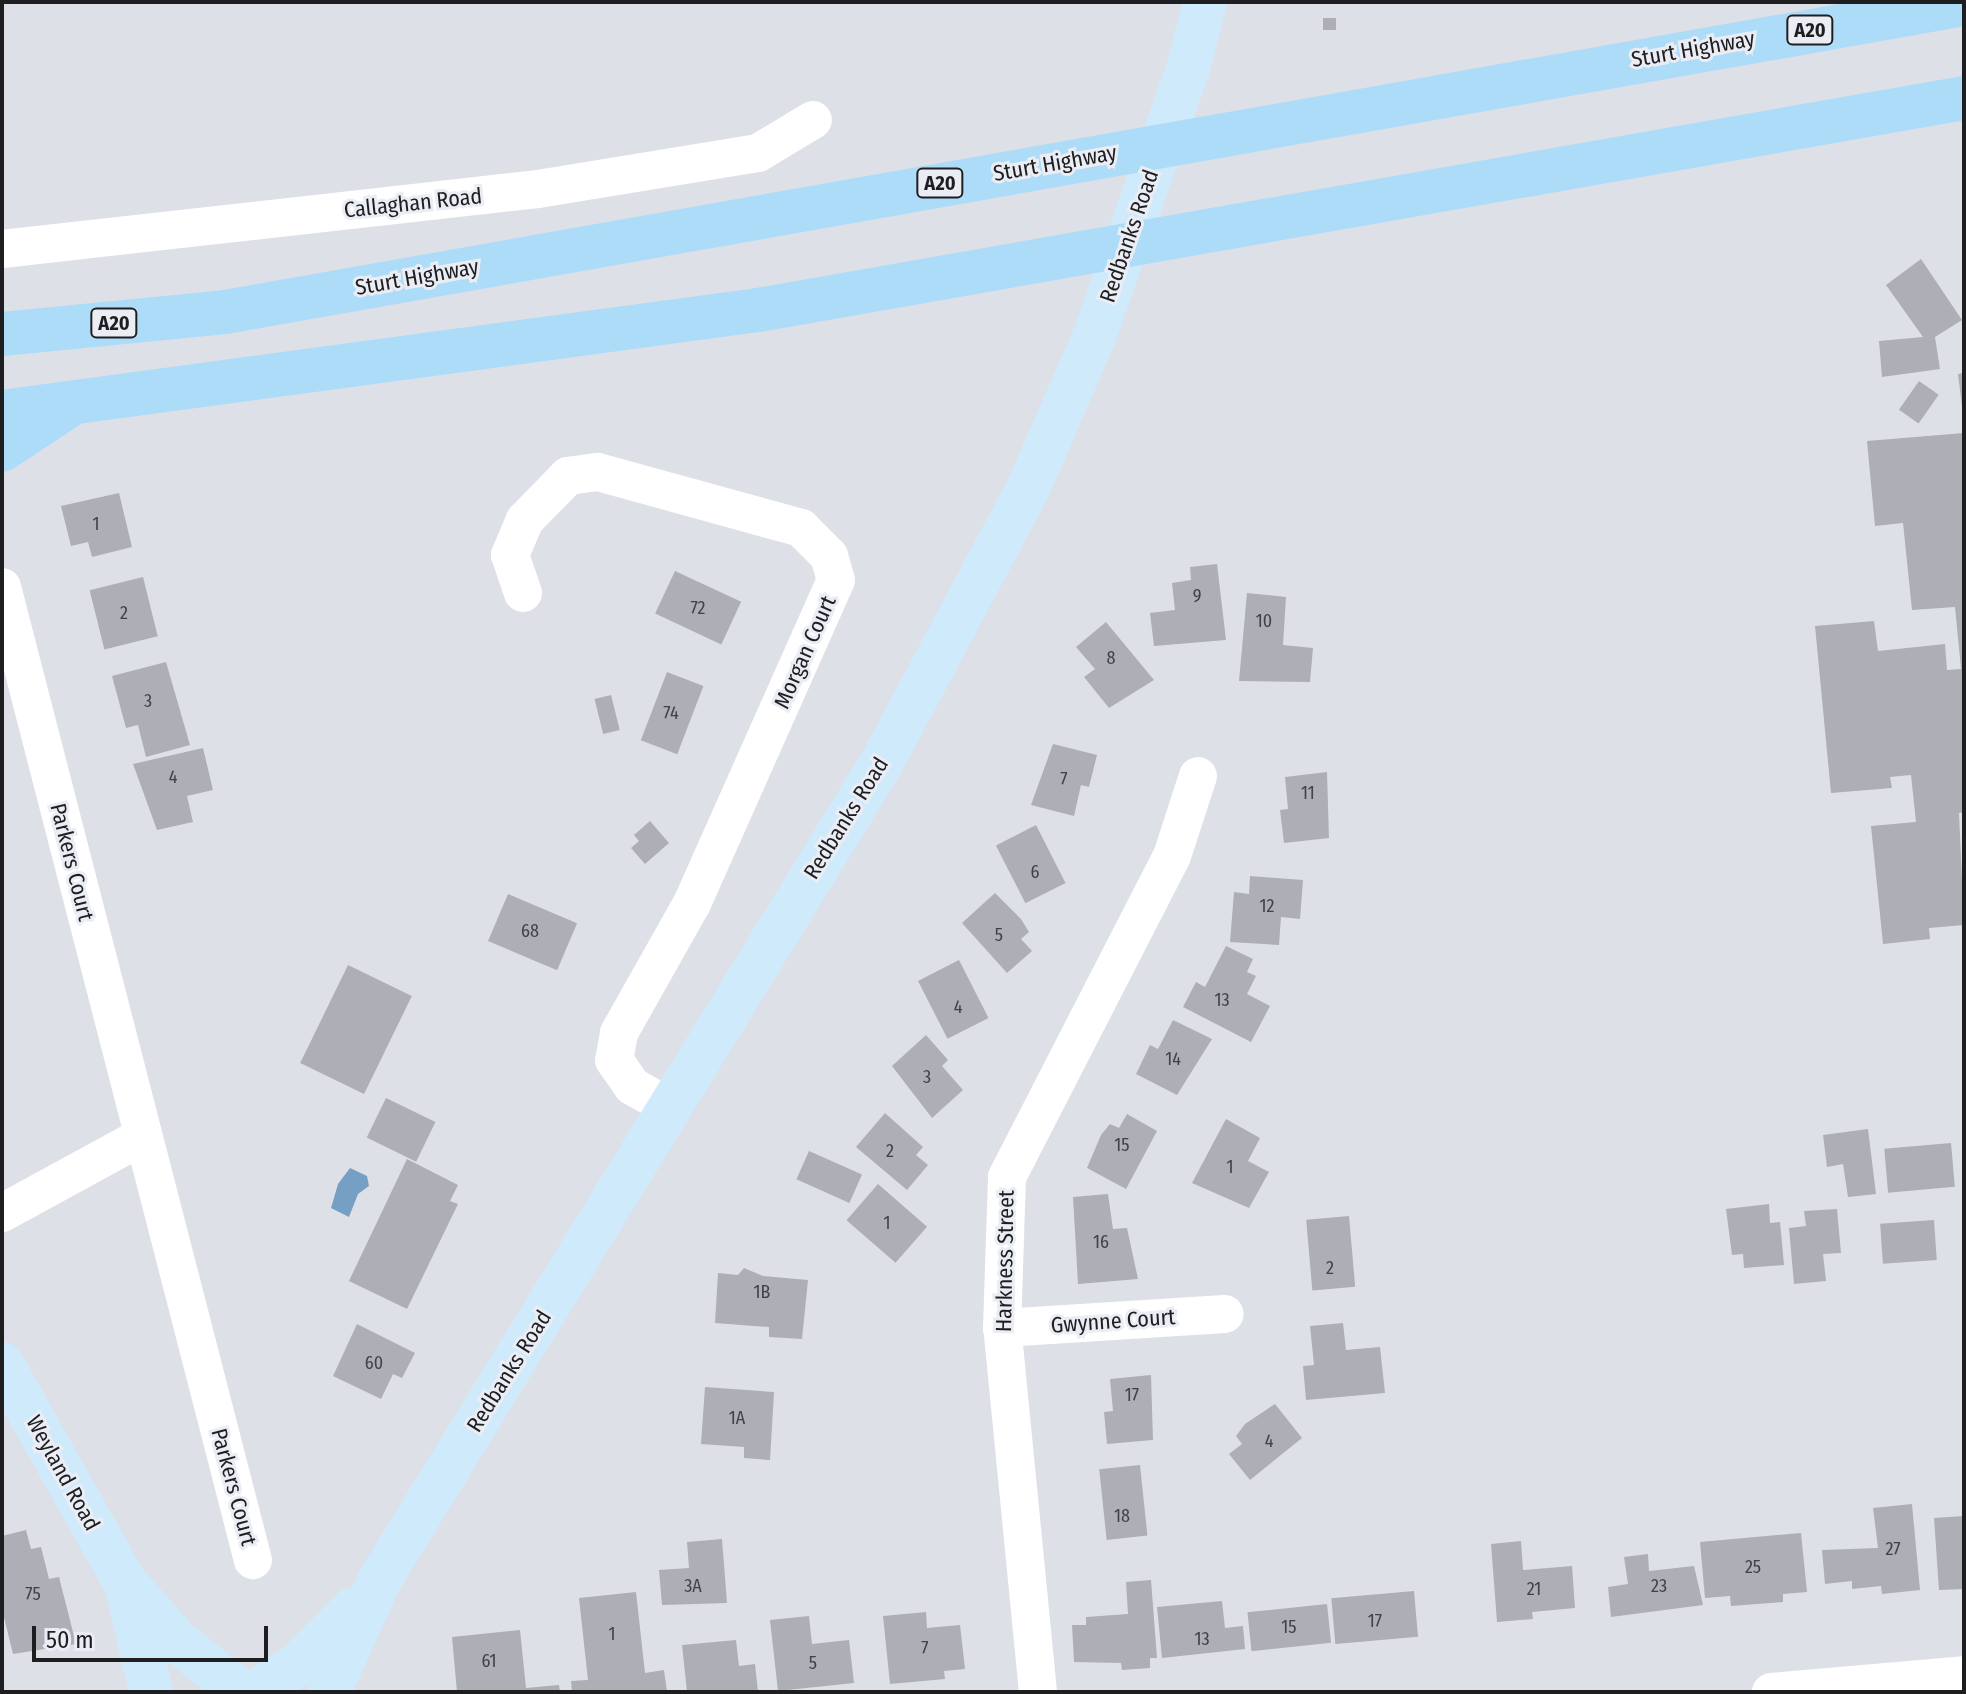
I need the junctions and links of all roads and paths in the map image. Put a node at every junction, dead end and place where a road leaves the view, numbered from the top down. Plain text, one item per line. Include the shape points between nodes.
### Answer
1 (1205, 2) edge
2 (1855, 2) edge
3 (1964, 4) edge
4 (1655, 55) junction
5 (1964, 98) edge
6 (813, 120) dead end
7 (2, 249) edge
8 (2, 334) edge
9 (72, 404) junction
10 (2, 412) edge
11 (2, 450) edge
12 (2, 587) edge
13 (523, 593) dead end
14 (1198, 776) dead end
15 (667, 1106) junction
16 (143, 1136) junction
17 (2, 1213) edge
18 (1225, 1314) dead end
19 (1002, 1328) junction
20 (2, 1364) edge
21 (253, 1560) dead end
22 (379, 1581) junction
23 (125, 1582) junction
24 (1964, 1675) edge
25 (249, 1689) edge
26 (151, 1692) edge
27 (188, 1692) edge
28 (329, 1692) edge
29 (1038, 1692) edge
30 (1771, 1692) edge

1 - 15 main road, Redbanks Road via 1189,65 1094,337 1027,491 882,762
2 - 4 highway
3 - 4 highway, Sturt Highway / A20
4 - 8 highway, Sturt Highway / A20 via 225,312
5 - 9 highway via 758,310
6 - 7 street, Callaghan Road via 758,153 569,184
9 - 10 highway
9 - 11 highway
12 - 16 street, Parkers Court
13 - 15 street, Morgan Court via 510,555 525,520 568,476 598,472 801,528 817,540 833,568 831,597 691,905 619,1033 614,1060 632,1086
14 - 19 street, Harkness Street via 1172,856 1007,1177
15 - 22 main road, Redbanks Road
16 - 17 street
16 - 21 street, Parkers Court
18 - 19 street, Gwynne Court
19 - 29 street, Harkness Street
20 - 23 main road, Weyland Road
22 - 25 main road, Redbanks Road via 322,1645
22 - 28 main road, Redbanks Road
23 - 25 main road, Weyland Road via 177,1641
23 - 26 main road, Weyland Road
24 - 30 street
25 - 27 main road

